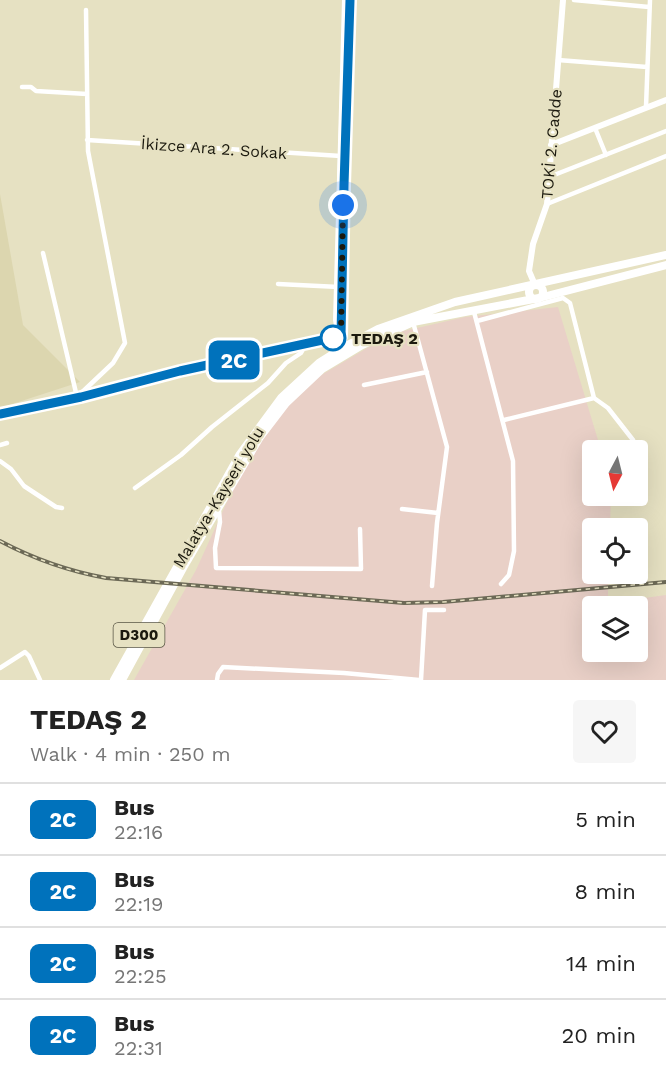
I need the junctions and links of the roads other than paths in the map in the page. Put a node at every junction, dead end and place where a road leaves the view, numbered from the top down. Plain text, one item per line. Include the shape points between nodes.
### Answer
1 (345, 0) edge
2 (350, 0) edge
3 (563, 0) edge
4 (574, 0) edge
5 (650, 0) edge
6 (649, 7) junction
7 (86, 10) dead end
8 (558, 60) junction
9 (647, 67) junction
10 (22, 87) dead end
11 (87, 94) junction
12 (666, 100) edge
13 (646, 107) junction
14 (595, 128) junction
15 (666, 131) edge
16 (87, 140) junction
17 (551, 145) junction
18 (606, 155) junction
19 (341, 156) junction
20 (666, 156) edge
21 (549, 177) junction
22 (547, 204) junction
23 (43, 253) dead end
24 (666, 255) edge
25 (666, 265) edge
26 (278, 284) dead end
27 (535, 285) junction
28 (339, 287) junction
29 (538, 298) junction
30 (474, 312) junction
31 (477, 321) junction
32 (413, 322) junction
33 (340, 336) junction
34 (306, 344) junction
35 (343, 348) junction
36 (427, 372) junction
37 (364, 384) dead end
38 (77, 397) junction
39 (594, 398) junction
40 (0, 414) edge
41 (504, 420) junction
42 (633, 440) dead end
43 (7, 443) dead end
44 (0, 446) edge
45 (0, 461) edge
46 (135, 488) dead end
47 (219, 506) junction
48 (62, 508) dead end
49 (402, 509) dead end
50 (438, 513) junction
51 (360, 529) dead end
52 (179, 569) junction
53 (501, 584) dead end
54 (432, 586) dead end
55 (166, 591) junction
56 (444, 610) dead end
57 (0, 669) edge
58 (40, 680) edge
59 (114, 680) edge
60 (122, 680) edge
61 (218, 680) edge
62 (412, 680) edge
63 (420, 680) edge

1 - 19 main road
2 - 28 main road
3 - 8 main road, TOKİ 2. Cadde
4 - 6 street
5 - 6 street
6 - 9 street
7 - 11 street
8 - 9 street
8 - 17 main road, TOKİ 2. Cadde
9 - 13 street
10 - 11 street
11 - 16 street
12 - 13 main road
13 - 14 main road
14 - 17 main road
14 - 18 street
15 - 18 street
16 - 19 street, İkizce Ara 2. Sokak
16 - 38 street via 125,343 122,352
17 - 21 main road, TOKİ 2. Cadde
18 - 21 street
19 - 28 main road
20 - 22 street
21 - 22 main road, TOKİ 2. Cadde
22 - 27 main road, TOKİ 2. Cadde via 536,233 529,271
23 - 38 street
24 - 27 highway, Malatya-Kayseri yolu / D300
25 - 29 highway, D300
26 - 28 street
27 - 29 highway via 543,291
27 - 35 highway, Malatya-Kayseri yolu / D300 via 455,302 378,329
28 - 33 main road
29 - 30 highway, D300
30 - 31 street
30 - 32 highway, D300
31 - 39 street via 563,298 570,303
31 - 41 street
32 - 36 street
32 - 47 highway, D300 via 339,358 286,402
33 - 34 street
33 - 35 main road
34 - 38 street
34 - 46 street via 268,383
35 - 52 highway, Malatya-Kayseri yolu / D300 via 319,363 261,423 240,453
36 - 37 street
36 - 50 street via 447,447
38 - 40 street
39 - 41 street
39 - 42 street via 608,408
41 - 53 street via 513,461 514,551 509,575
43 - 44 street
45 - 48 street via 24,486
47 - 51 street via 216,568 361,569
47 - 52 highway, D300
49 - 50 street
50 - 54 street
52 - 55 highway, Malatya-Kayseri yolu / D300
55 - 59 highway, Malatya-Kayseri yolu / D300
55 - 60 highway, D300
56 - 63 street via 425,610
57 - 58 street via 25,652
61 - 62 street via 223,668
62 - 63 street

